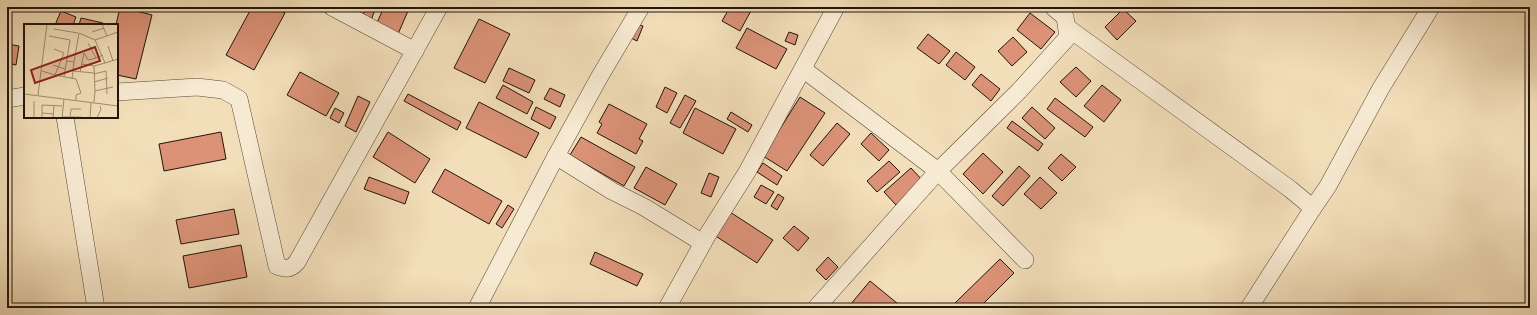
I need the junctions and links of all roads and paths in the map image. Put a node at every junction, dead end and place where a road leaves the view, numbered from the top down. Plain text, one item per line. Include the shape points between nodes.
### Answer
1 (332, 7) edge
2 (439, 7) edge
3 (641, 7) edge
4 (836, 7) edge
5 (1052, 7) edge
6 (1431, 7) edge
7 (1068, 28) junction
8 (415, 51) junction
9 (803, 69) junction
10 (118, 92) edge
11 (24, 96) edge
12 (7, 99) edge
13 (65, 118) edge
14 (556, 156) junction
15 (938, 171) junction
16 (1313, 208) junction
17 (703, 243) junction
18 (1025, 260) dead end
19 (96, 308) edge
20 (477, 308) edge
21 (667, 308) edge
22 (816, 308) edge
23 (1249, 308) edge

1 - 8 street
2 - 8 street
3 - 14 street
4 - 9 street
5 - 7 street via 1066,17
6 - 16 street via 1381,88 1328,186
7 - 15 street via 1068,37 1019,91
7 - 16 street
8 - 10 street via 297,262 286,269 277,266 239,99 223,90 197,87
9 - 15 street
9 - 17 street via 747,172
11 - 12 street
13 - 19 street
14 - 17 street
14 - 20 street
15 - 18 street
15 - 22 street
16 - 23 street
17 - 21 street

